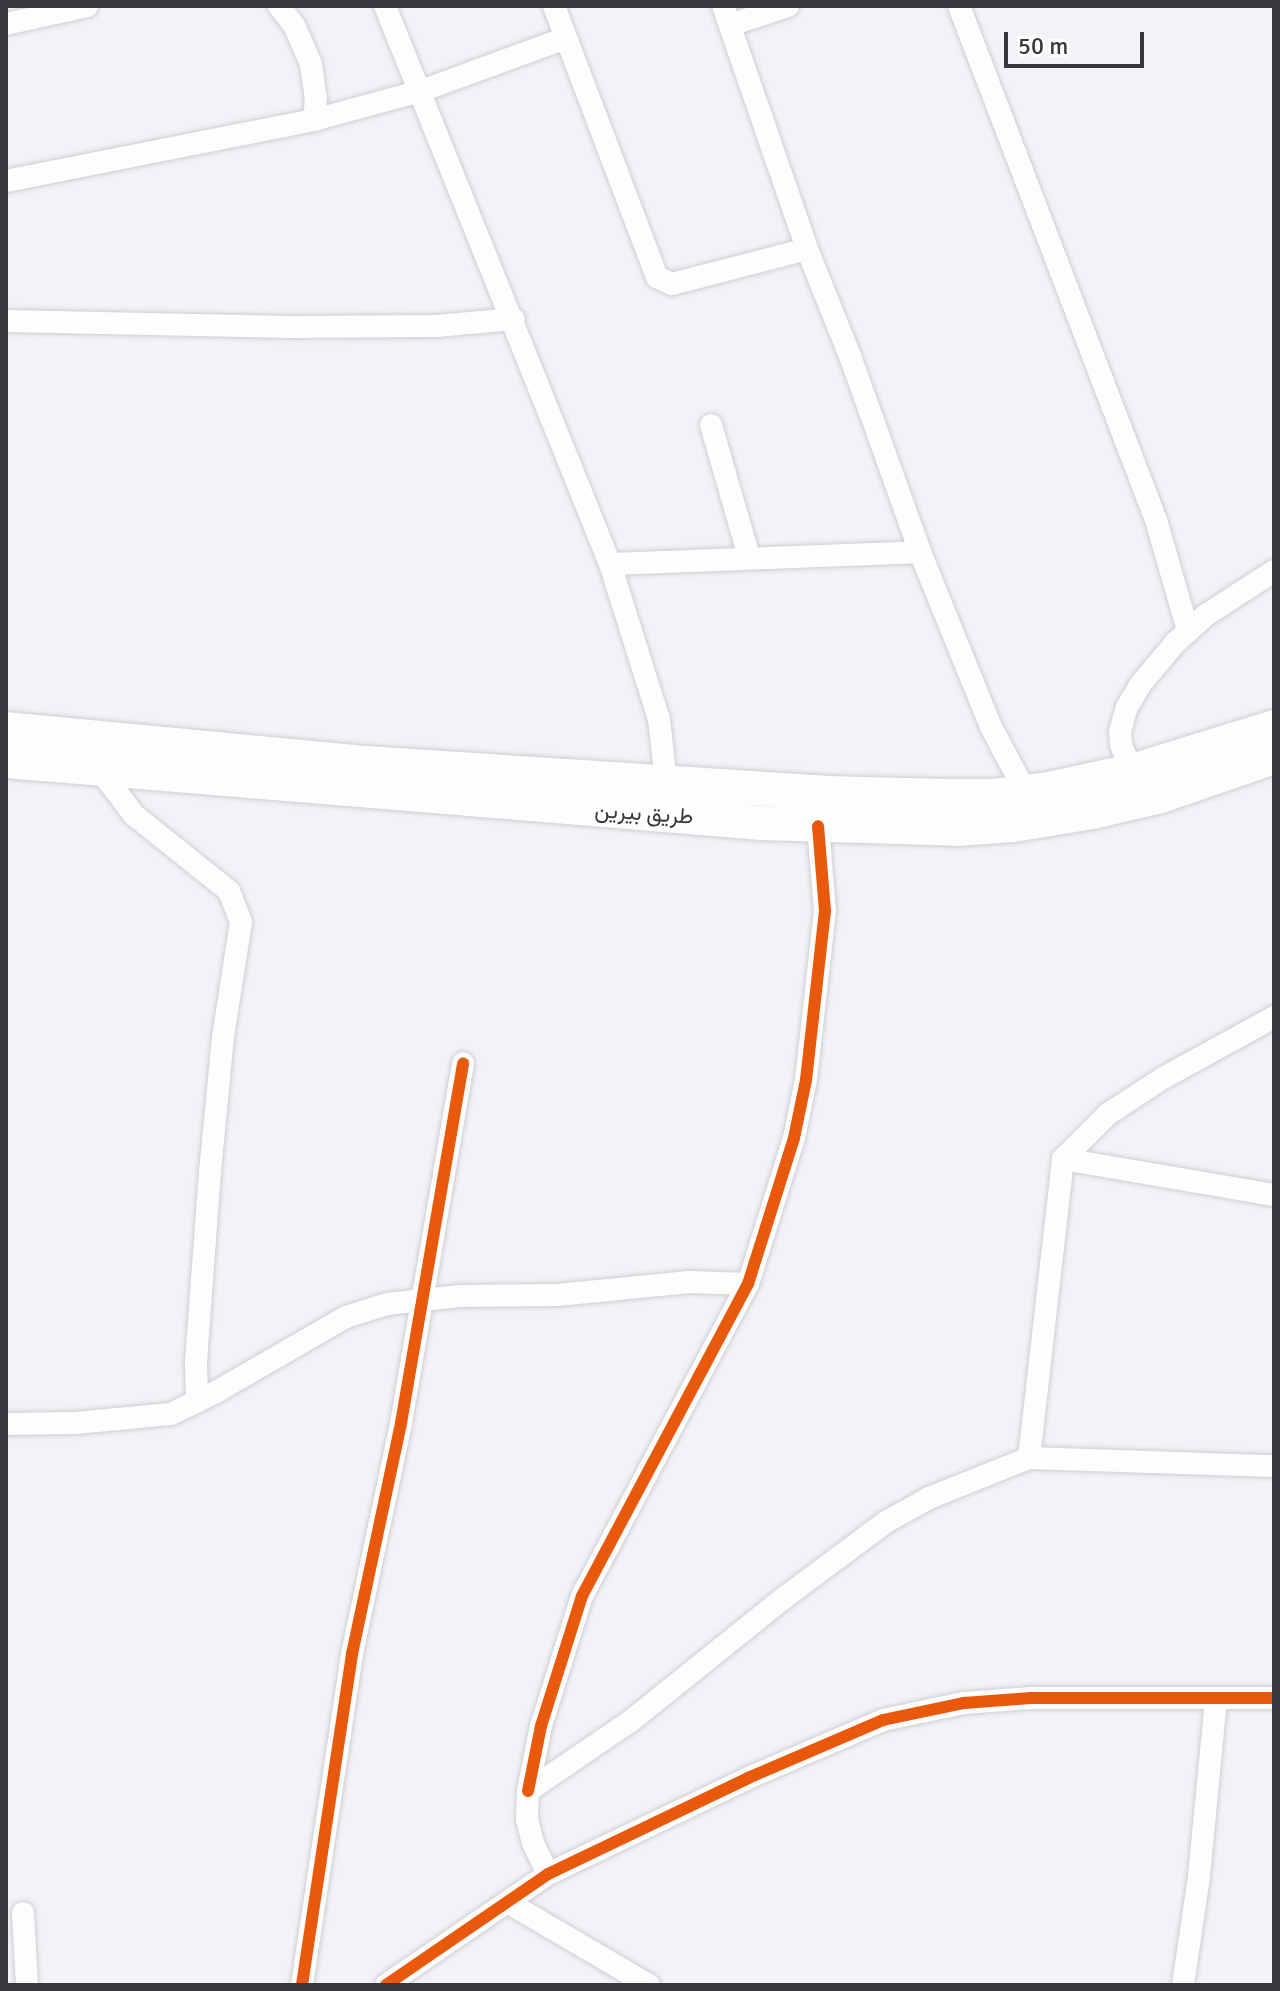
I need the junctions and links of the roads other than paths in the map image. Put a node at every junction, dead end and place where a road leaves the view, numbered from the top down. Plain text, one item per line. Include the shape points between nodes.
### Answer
1 (87, 6) edge
2 (279, 6) edge
3 (385, 6) edge
4 (554, 6) edge
5 (788, 6) edge
6 (959, 6) edge
7 (726, 15) edge
8 (6, 24) edge
9 (566, 38) junction
10 (421, 91) junction
11 (314, 120) junction
12 (6, 181) edge
13 (807, 249) junction
14 (514, 319) junction
15 (6, 321) edge
16 (711, 425) dead end
17 (920, 552) junction
18 (749, 557) junction
19 (610, 564) junction
20 (1274, 571) edge
21 (1188, 631) junction
22 (1274, 727) edge
23 (6, 729) edge
24 (1274, 757) edge
25 (6, 761) edge
26 (99, 769) junction
27 (1132, 771) junction
28 (666, 782) junction
29 (479, 786) junction
30 (1025, 791) junction
31 (818, 826) junction
32 (1274, 1017) edge
33 (463, 1063) dead end
34 (1063, 1159) junction
35 (1274, 1195) edge
36 (748, 1284) junction
37 (423, 1300) junction
38 (197, 1402) junction
39 (6, 1424) edge
40 (1029, 1458) junction
41 (1274, 1466) edge
42 (1274, 1698) edge
43 (1216, 1701) junction
44 (528, 1791) junction
45 (548, 1874) junction
46 (509, 1903) junction
47 (23, 1913) dead end
48 (27, 1985) edge
49 (302, 1985) edge
50 (386, 1985) edge
51 (649, 1985) edge
52 (1183, 1985) edge

1 - 8 street
2 - 11 street via 311,64
3 - 10 street
4 - 9 street
5 - 7 street
6 - 21 street via 1156,520
7 - 13 street
9 - 10 street
9 - 13 street via 657,277 672,284
10 - 11 street
10 - 14 street
11 - 12 street
13 - 17 street
14 - 15 street via 436,326 291,327
14 - 19 street
16 - 18 street
17 - 18 street
17 - 30 street via 991,727
18 - 19 street
19 - 28 street via 659,719
20 - 21 street
21 - 27 street via 1140,685 1122,719 1121,745
22 - 27 main road, طريق بيرين
23 - 29 main road, طريق بيرين
24 - 31 main road, طريق بيرين via 1161,796 1013,825
25 - 26 main road, طريق بيرين
26 - 29 main road, طريق بيرين
26 - 38 street via 134,815 229,891 241,922 210,1171
27 - 30 main road, طريق بيرين
28 - 29 main road, طريق بيرين
28 - 30 main road, طريق بيرين via 888,796
29 - 31 main road, طريق بيرين
31 - 36 street via 825,911 806,1080 794,1138
32 - 34 street via 1108,1114
33 - 37 street
34 - 35 street
34 - 40 street
36 - 37 street via 689,1282 557,1295
36 - 44 street via 582,1596 541,1726
37 - 38 street via 346,1317
37 - 49 street via 378,1545 352,1654
38 - 39 street via 152,1417
40 - 41 street
40 - 44 street via 929,1498 886,1522 632,1720
42 - 43 street
43 - 45 street via 1031,1698 964,1703 883,1720
43 - 52 street
44 - 45 street via 527,1819
45 - 46 street
46 - 50 street
46 - 51 street
47 - 48 street

